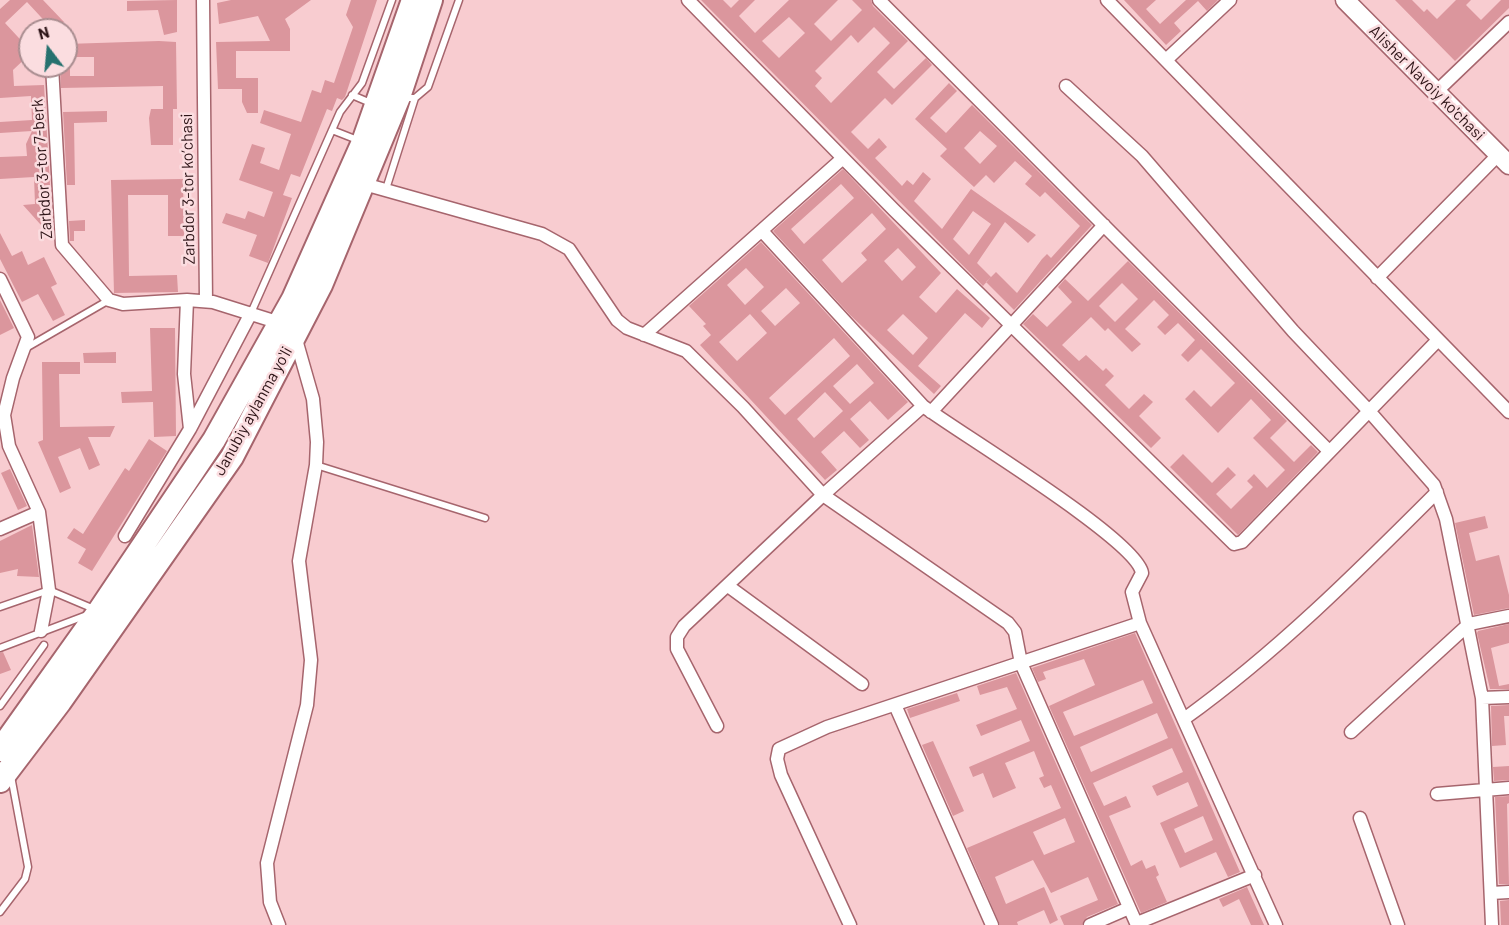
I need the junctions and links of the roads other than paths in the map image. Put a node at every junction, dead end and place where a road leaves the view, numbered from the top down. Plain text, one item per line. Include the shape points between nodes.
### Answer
1 (203, 0) edge
2 (431, 0) edge
3 (459, 0) edge
4 (688, 0) edge
5 (879, 0) edge
6 (1107, 0) edge
7 (1230, 0) edge
8 (1345, 0) edge
9 (401, 6) edge
10 (1509, 22) edge
11 (386, 48) junction
12 (1166, 60) junction
13 (53, 78) edge
14 (1066, 86) dead end
15 (1436, 92) junction
16 (352, 95) junction
17 (407, 98) junction
18 (376, 105) junction
19 (332, 130) junction
20 (363, 142) junction
21 (843, 158) junction
22 (1504, 159) edge
23 (364, 183) junction
24 (386, 189) junction
25 (1104, 225) junction
26 (762, 231) junction
27 (1377, 278) junction
28 (0, 279) edge
29 (109, 300) junction
30 (187, 300) junction
31 (206, 301) junction
32 (251, 313) junction
33 (1011, 325) junction
34 (287, 329) junction
35 (644, 335) junction
36 (1438, 340) junction
37 (26, 349) junction
38 (927, 409) junction
39 (1369, 411) junction
40 (1509, 412) edge
41 (2, 416) edge
42 (190, 429) junction
43 (1329, 451) junction
44 (316, 465) junction
45 (1437, 492) junction
46 (823, 495) junction
47 (39, 512) junction
48 (485, 518) dead end
49 (0, 529) edge
50 (124, 536) dead end
51 (728, 586) junction
52 (49, 590) junction
53 (0, 607) edge
54 (99, 611) junction
55 (1509, 616) edge
56 (1140, 623) junction
57 (1469, 624) junction
58 (41, 631) junction
59 (44, 645) dead end
60 (0, 648) edge
61 (1022, 663) junction
62 (862, 684) dead end
63 (1509, 697) edge
64 (1482, 698) junction
65 (895, 705) junction
66 (0, 706) edge
67 (1184, 719) junction
68 (717, 726) dead end
69 (1351, 732) dead end
70 (4, 756) edge
71 (1509, 788) edge
72 (1486, 790) junction
73 (1437, 794) dead end
74 (1360, 818) dead end
75 (1255, 875) junction
76 (1509, 892) edge
77 (1491, 893) junction
78 (1129, 908) junction
79 (0, 912) edge
80 (1137, 924) edge
81 (279, 925) edge
82 (850, 925) edge
83 (992, 925) edge
84 (1090, 925) edge
85 (1276, 925) edge
86 (1398, 925) edge
87 (1492, 925) edge

1 - 31 street, Zarbdor 3-tor koʼchasi
2 - 17 highway, Janubiy aylanma yoʻli
3 - 17 lane via 428,87
4 - 21 street
5 - 25 street
6 - 12 street
7 - 12 street
8 - 15 main road, Alisher Navoiy ko'chasi
9 - 11 highway, Janubiy aylanma yoʻli
10 - 15 street
11 - 16 lane
11 - 18 highway, Janubiy aylanma yoʻli
12 - 27 street
13 - 29 street, Zarbdor 3-tor 7-berk via 62,245
14 - 39 street via 1142,156 1293,331
15 - 22 main road, Alisher Navoiy ko'chasi
16 - 18 lane
16 - 19 lane
17 - 23 highway, Janubiy aylanma yoʻli
17 - 24 lane
18 - 20 highway, Janubiy aylanma yoʻli
19 - 20 lane
19 - 32 lane
20 - 34 highway, Janubiy aylanma yoʻli via 293,299
21 - 26 street
21 - 33 street
22 - 27 street
23 - 24 street
23 - 34 highway, Janubiy aylanma yoʻli via 321,285
24 - 35 street via 542,234 569,249 618,320
25 - 33 street
25 - 43 street
26 - 35 street
26 - 38 street
27 - 36 street
28 - 37 street via 28,337
29 - 30 street via 123,304
29 - 37 lane
30 - 31 street
30 - 42 street via 184,374
31 - 32 street
32 - 34 street
32 - 42 street
33 - 38 street
33 - 43 street via 1234,544 1242,542
34 - 44 street via 313,399
34 - 54 highway, Janubiy aylanma yoʻli
34 - 70 highway, Janubiy aylanma yoʻli via 231,457 60,702
35 - 46 street via 673,344 698,361
36 - 39 street
36 - 40 street
37 - 41 street
38 - 46 street
38 - 56 street via 1046,487 1131,555 1142,573 1132,592
39 - 43 street
39 - 45 street
41 - 47 street via 9,446
42 - 50 street
44 - 48 lane
44 - 81 street via 298,561 311,660 307,705 267,863 270,902
45 - 57 street
45 - 67 street via 1314,614 1240,679
46 - 51 street
46 - 61 street via 999,615 1015,632
47 - 49 street
47 - 52 street
51 - 62 street
51 - 68 street via 684,626 677,638 677,649
52 - 53 lane
52 - 54 lane
52 - 58 street
54 - 58 lane
54 - 70 highway, Janubiy aylanma yoʻli
55 - 57 street
56 - 61 street
56 - 67 street
57 - 64 street
57 - 69 street
58 - 60 lane
59 - 66 lane
61 - 65 street
61 - 78 street
63 - 64 street
64 - 72 street
65 - 82 street via 791,741 778,753 781,775
65 - 83 street
67 - 75 street
70 - 79 lane via 28,867 25,879
71 - 72 street
72 - 73 street
72 - 77 street
74 - 86 street
75 - 80 street
75 - 85 street
76 - 77 street
77 - 87 street
78 - 80 street
78 - 84 street

